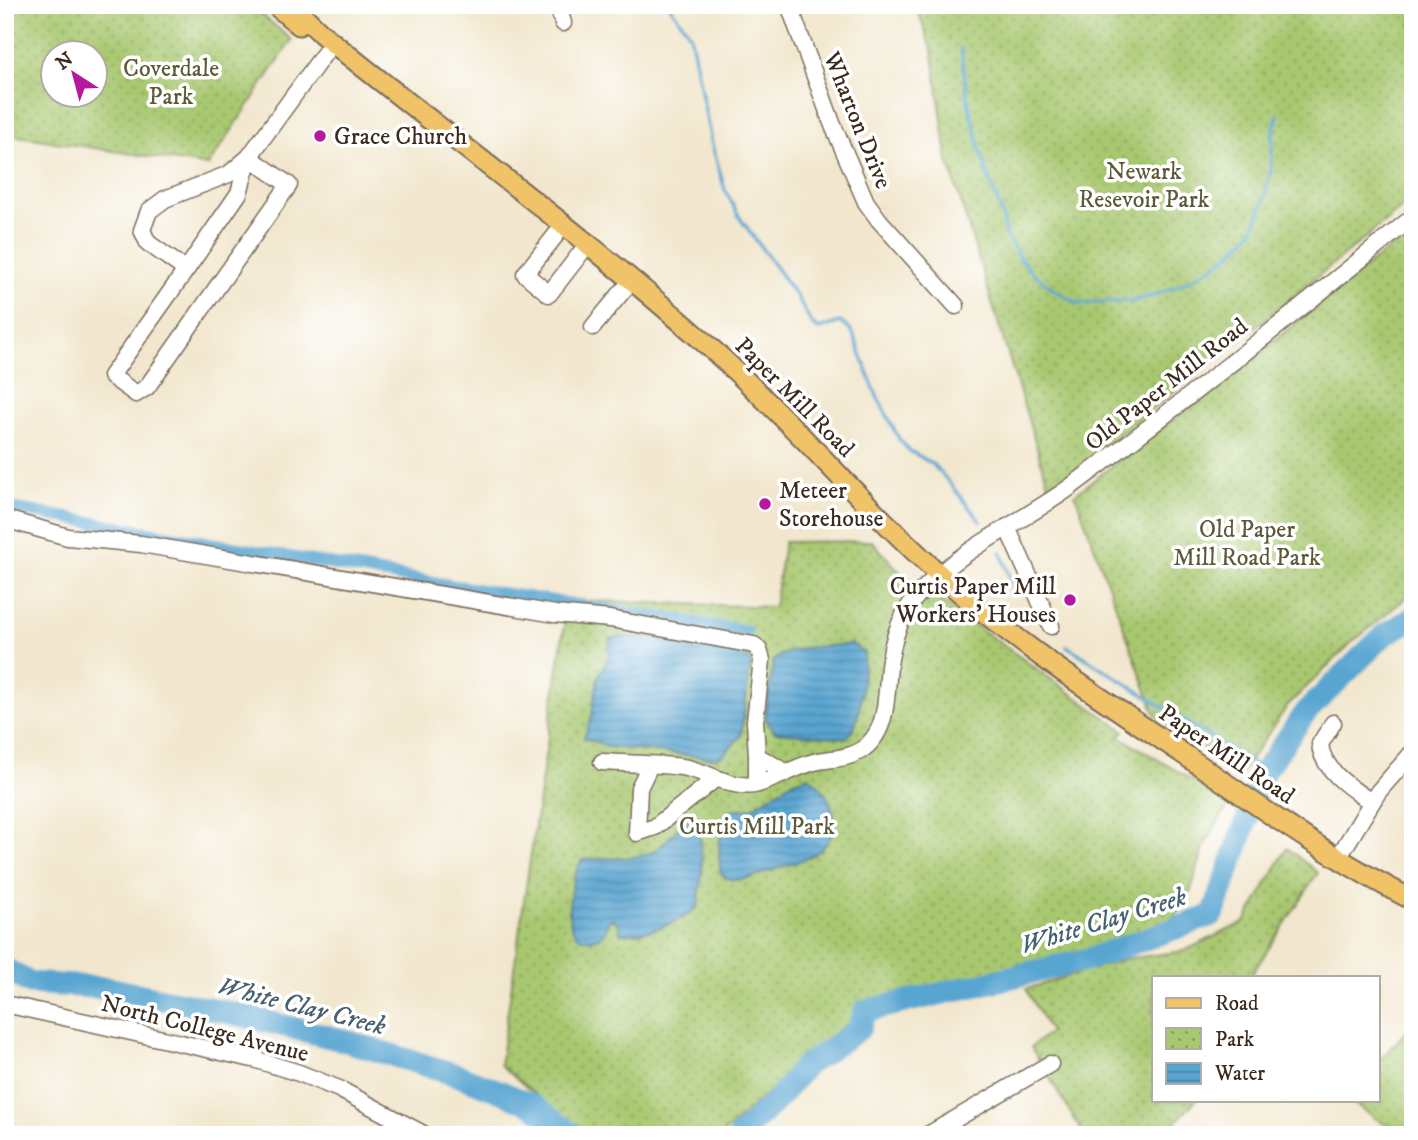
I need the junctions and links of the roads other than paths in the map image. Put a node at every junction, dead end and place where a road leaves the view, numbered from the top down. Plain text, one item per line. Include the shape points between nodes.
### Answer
1 (275, 5) edge
2 (292, 5) edge
3 (558, 5) edge
4 (789, 5) edge
5 (563, 23) dead end
6 (327, 38) junction
7 (249, 158) junction
8 (1413, 216) edge
9 (563, 226) junction
10 (587, 246) junction
11 (186, 270) junction
12 (631, 281) junction
13 (956, 306) dead end
14 (593, 327) dead end
15 (5, 519) edge
16 (1007, 527) junction
17 (938, 573) junction
18 (1051, 626) dead end
19 (1332, 723) dead end
20 (1413, 752) edge
21 (757, 755) junction
22 (602, 762) dead end
23 (650, 765) junction
24 (786, 772) junction
25 (715, 779) junction
26 (757, 784) junction
27 (1371, 802) junction
28 (1338, 858) junction
29 (1413, 900) edge
30 (5, 1004) edge
31 (1050, 1064) dead end
32 (425, 1135) edge
33 (928, 1135) edge

1 - 6 main road, Paper Mill Road via 307,32
2 - 6 main road, Paper Mill Road
3 - 5 street
4 - 13 street, Wharton Drive via 866,202
6 - 7 street
6 - 9 main road, Paper Mill Road
7 - 11 street via 239,193
7 - 11 street via 229,174 165,199 149,211 142,230 148,243
7 - 11 street via 289,185 147,387 136,394 111,376
8 - 16 street, Old Paper Mill Road via 1291,317 1078,481
9 - 10 main road, Paper Mill Road
9 - 10 street via 525,274 549,293
10 - 12 main road, Paper Mill Road
12 - 14 street
12 - 17 main road, Paper Mill Road via 731,366
15 - 21 street via 68,537 141,544 754,645 762,660 755,720
16 - 17 street, Old Paper Mill Road
16 - 18 street
17 - 24 street, Old Paper Mill Road via 898,626 881,726 873,740 849,757
17 - 28 main road, Paper Mill Road via 1033,651
19 - 27 street via 1320,744 1324,758
20 - 27 street
21 - 24 street
21 - 26 street
22 - 23 street
23 - 25 street via 701,771
23 - 25 street via 639,788 637,833 655,827
24 - 26 street
25 - 26 street
27 - 28 street
28 - 29 main road, Paper Mill Road
30 - 32 street, North College Avenue via 289,1070 339,1089
31 - 33 street

